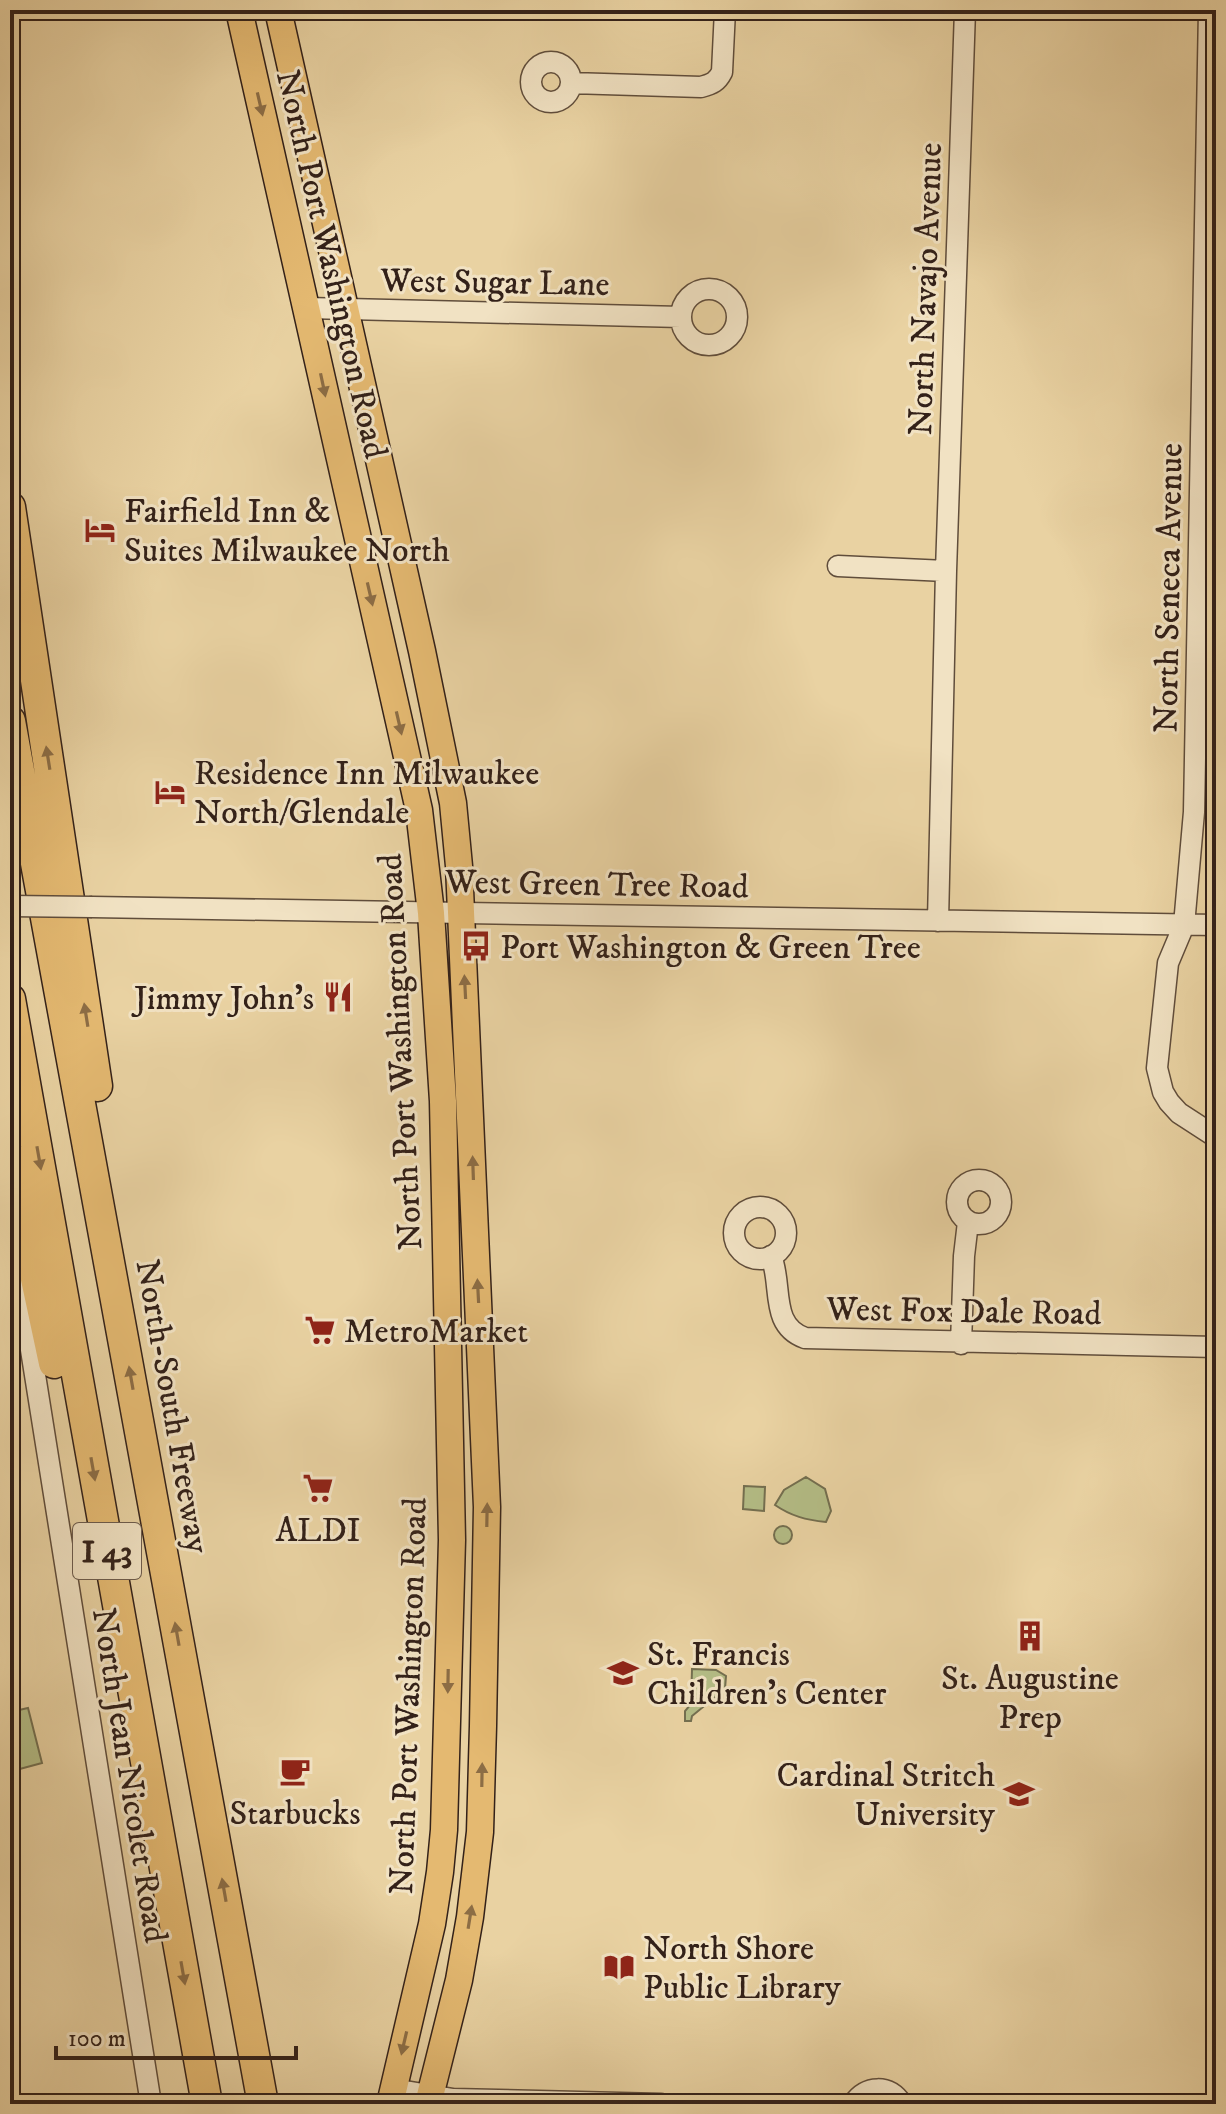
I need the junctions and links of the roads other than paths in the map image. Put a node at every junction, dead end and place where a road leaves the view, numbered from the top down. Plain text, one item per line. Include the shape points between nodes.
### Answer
1 (239, 10) edge
2 (278, 10) edge
3 (725, 10) edge
4 (965, 10) edge
5 (1209, 10) edge
6 (571, 83) dead end
7 (307, 308) junction
8 (345, 310) junction
9 (681, 317) dead end
10 (373, 434) junction
11 (335, 438) junction
12 (10, 507) edge
13 (838, 566) dead end
14 (946, 571) junction
15 (10, 721) edge
16 (453, 803) junction
17 (419, 810) junction
18 (10, 906) edge
19 (431, 913) junction
20 (462, 915) junction
21 (938, 921) junction
22 (1184, 925) junction
23 (1216, 925) edge
24 (10, 999) edge
25 (1216, 1137) edge
26 (10, 1157) edge
27 (10, 1219) edge
28 (968, 1222) dead end
29 (771, 1256) dead end
30 (124, 1343) junction
31 (961, 1344) junction
32 (1216, 1347) edge
33 (86, 1429) junction
34 (392, 2096) edge
35 (429, 2099) edge
36 (151, 2104) edge
37 (207, 2104) edge
38 (263, 2104) edge
39 (661, 2104) edge
40 (853, 2104) edge
41 (902, 2104) edge

1 -> 7 main road, North Port Washington Road
2 - 8 main road, North Port Washington Road
3 - 6 street via 722,72 712,84
4 - 14 street, North Navajo Avenue
5 - 22 street, North Seneca Avenue via 1194,812
7 - 8 street, West Sugar Lane
7 -> 11 main road, North Port Washington Road
8 - 9 street, West Sugar Lane
8 - 10 main road, North Port Washington Road
10 - 11 main road
10 - 16 main road, North Port Washington Road
11 -> 17 main road, North Port Washington Road
30 -> 12 highway via 123,1257
13 - 14 street
14 - 21 street, North Navajo Avenue
15 - 30 highway, North-South Freeway / I 43
16 - 17 main road
16 - 20 main road, North Port Washington Road
17 - 19 main road, North Port Washington Road
18 - 19 street, West Green Tree Road, bridge
19 - 20 street, West Green Tree Road
19 -> 34 main road, North Port Washington Road via 443,1101 451,1491 446,1770 432,1924
20 - 21 street, West Green Tree Road
35 -> 20 main road, North Port Washington Road via 461,1967 480,1832 487,1507
21 - 22 street, West Green Tree Road
22 - 23 street, West Green Tree Road
22 - 25 street, North Seneca Avenue via 1168,963 1158,1078 1179,1113
24 -> 33 highway, I 43
26 - 33 highway via 57,1374
27 - 36 street, North Jean Nicolet Road
28 - 31 street
29 - 31 street, West Fox Dale Road via 778,1308 787,1328 797,1335 815,1340
38 -> 30 highway, North-South Freeway / I 43
31 - 32 street, West Fox Dale Road
33 -> 37 highway, I 43
34 - 35 street
35 - 39 street
40 - 41 street via 876,2089 892,2093

